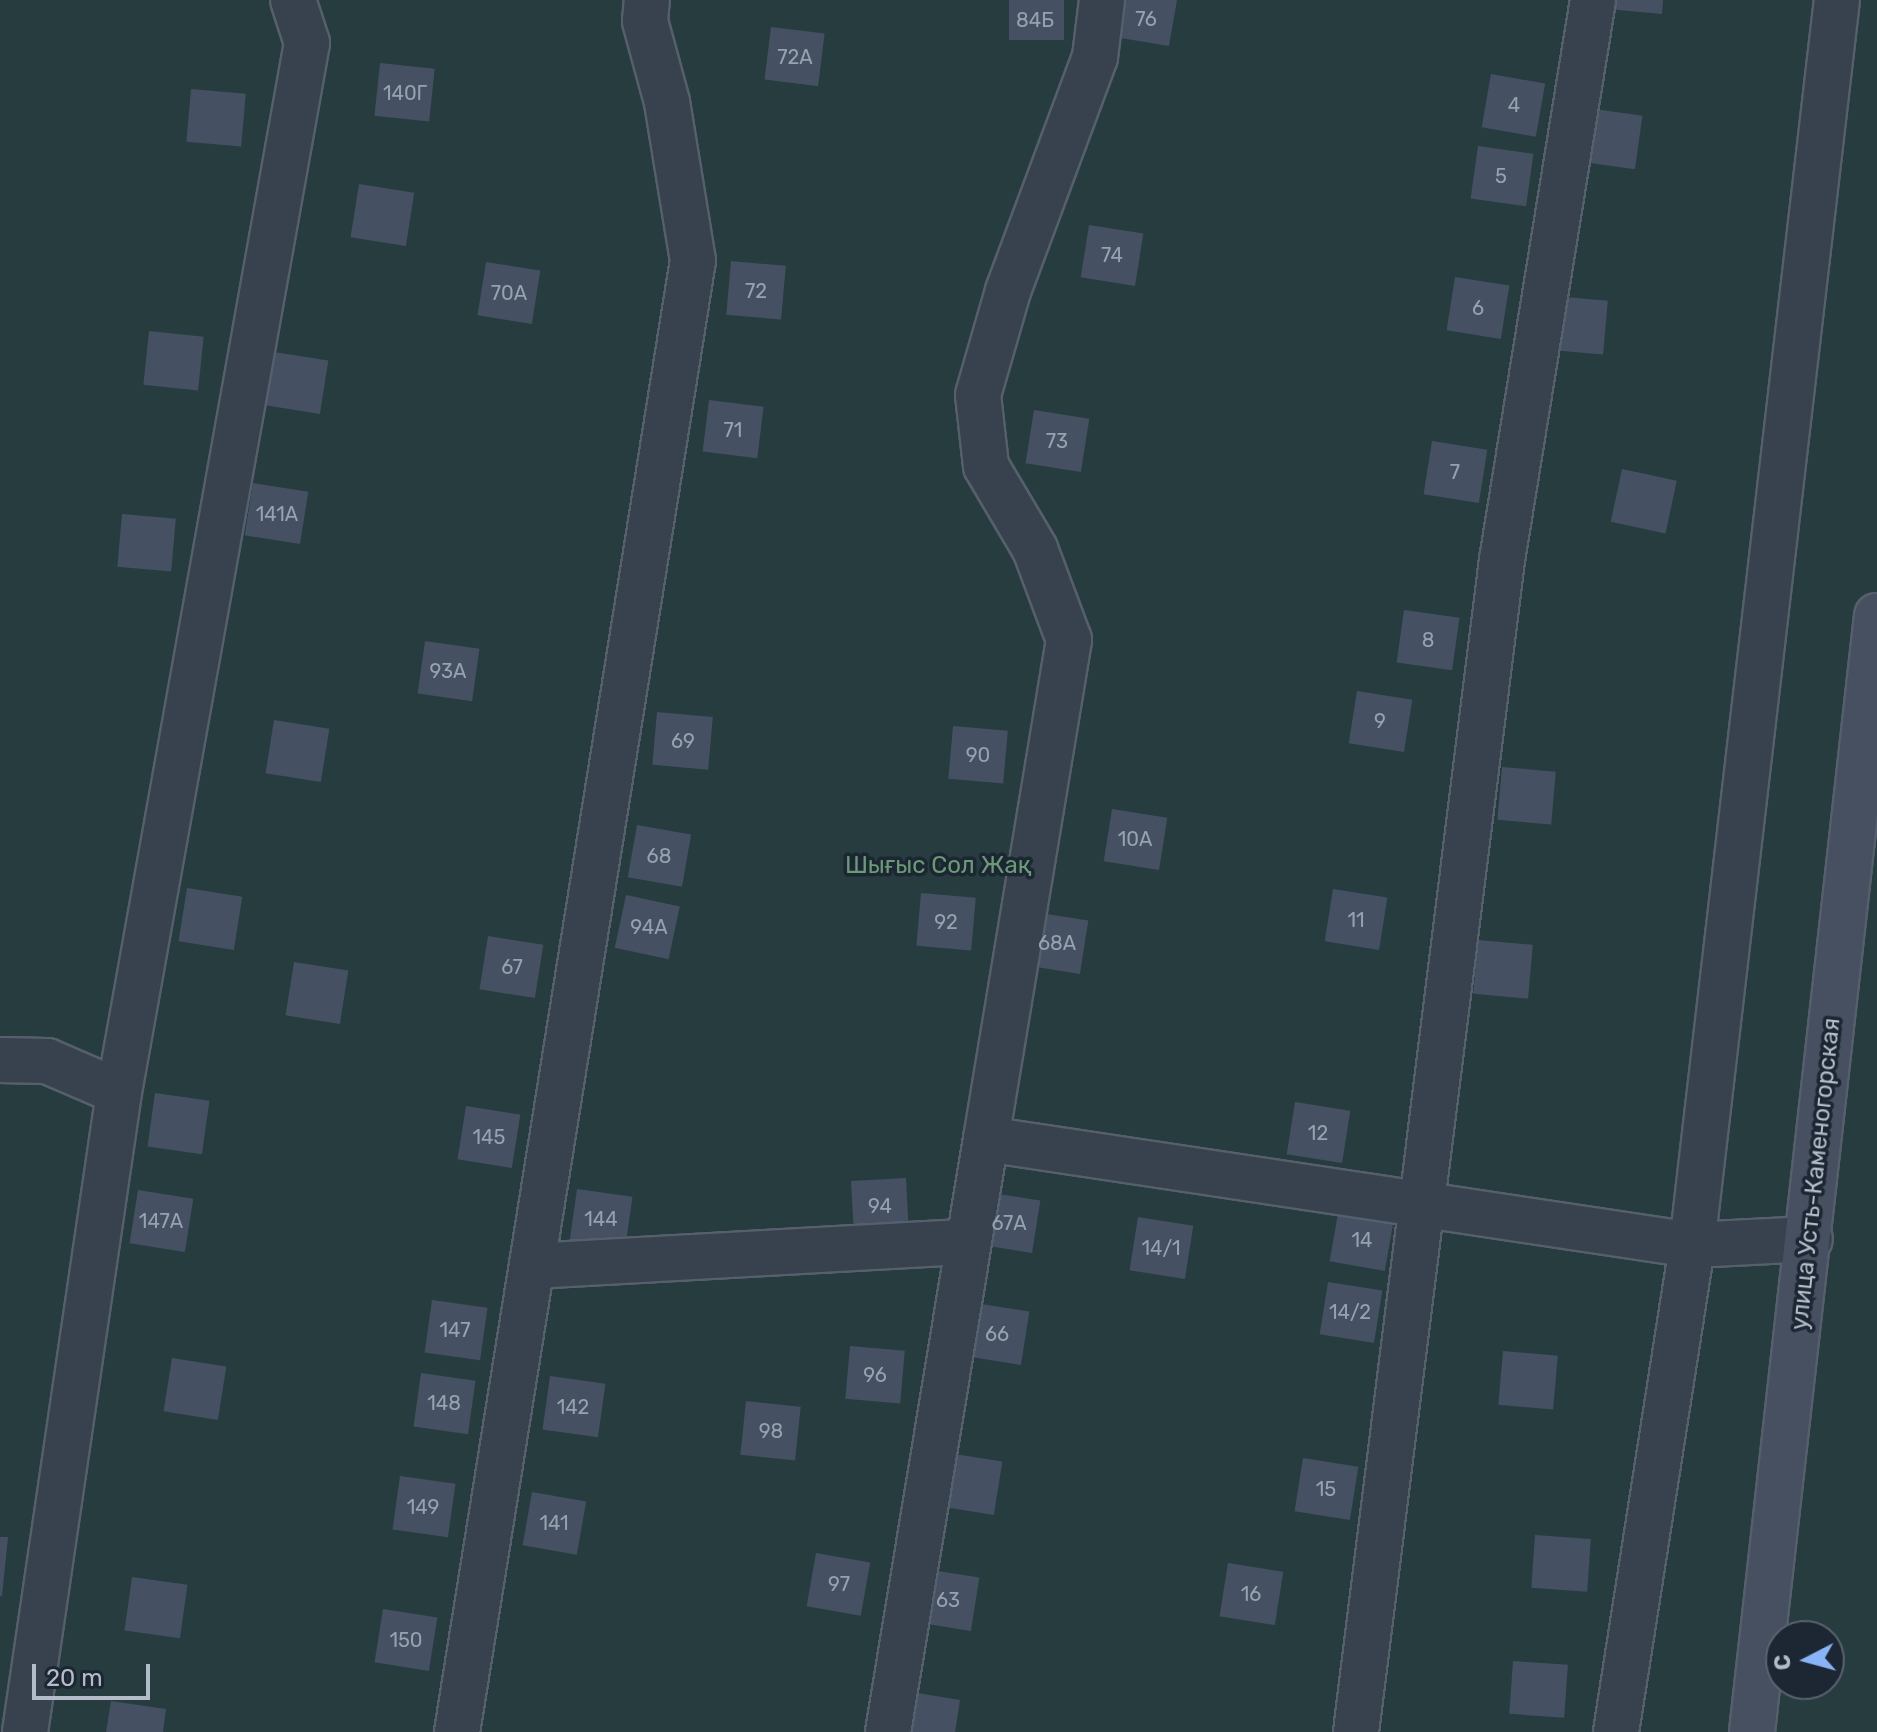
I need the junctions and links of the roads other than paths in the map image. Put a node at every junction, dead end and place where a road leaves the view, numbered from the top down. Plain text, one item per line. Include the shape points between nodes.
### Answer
1 (293, 0) edge
2 (647, 0) edge
3 (1102, 0) edge
4 (1593, 0) edge
5 (1837, 0) edge
6 (1877, 616) edge
7 (0, 1060) edge
8 (119, 1092) junction
9 (986, 1139) junction
10 (1426, 1206) junction
11 (1810, 1239) junction
12 (967, 1242) junction
13 (1692, 1245) junction
14 (532, 1266) junction
15 (25, 1732) edge
16 (457, 1732) edge
17 (888, 1732) edge
18 (1356, 1732) edge
19 (1616, 1732) edge
20 (1752, 1732) edge

1 - 8 street via 307,43
2 - 14 street via 645,21 667,102 693,261
3 - 9 street via 1095,57 1008,291 978,395 986,466 1035,549 1069,640
4 - 10 street via 1502,560
5 - 13 street
6 - 11 street, улица Усть-Каменогорская
7 - 8 street via 47,1061
8 - 15 street
9 - 10 street
9 - 12 street
10 - 13 street
10 - 18 street
11 - 13 street
11 - 20 street, улица Усть-Каменогорская
12 - 14 street
12 - 17 street
13 - 19 street
14 - 16 street

